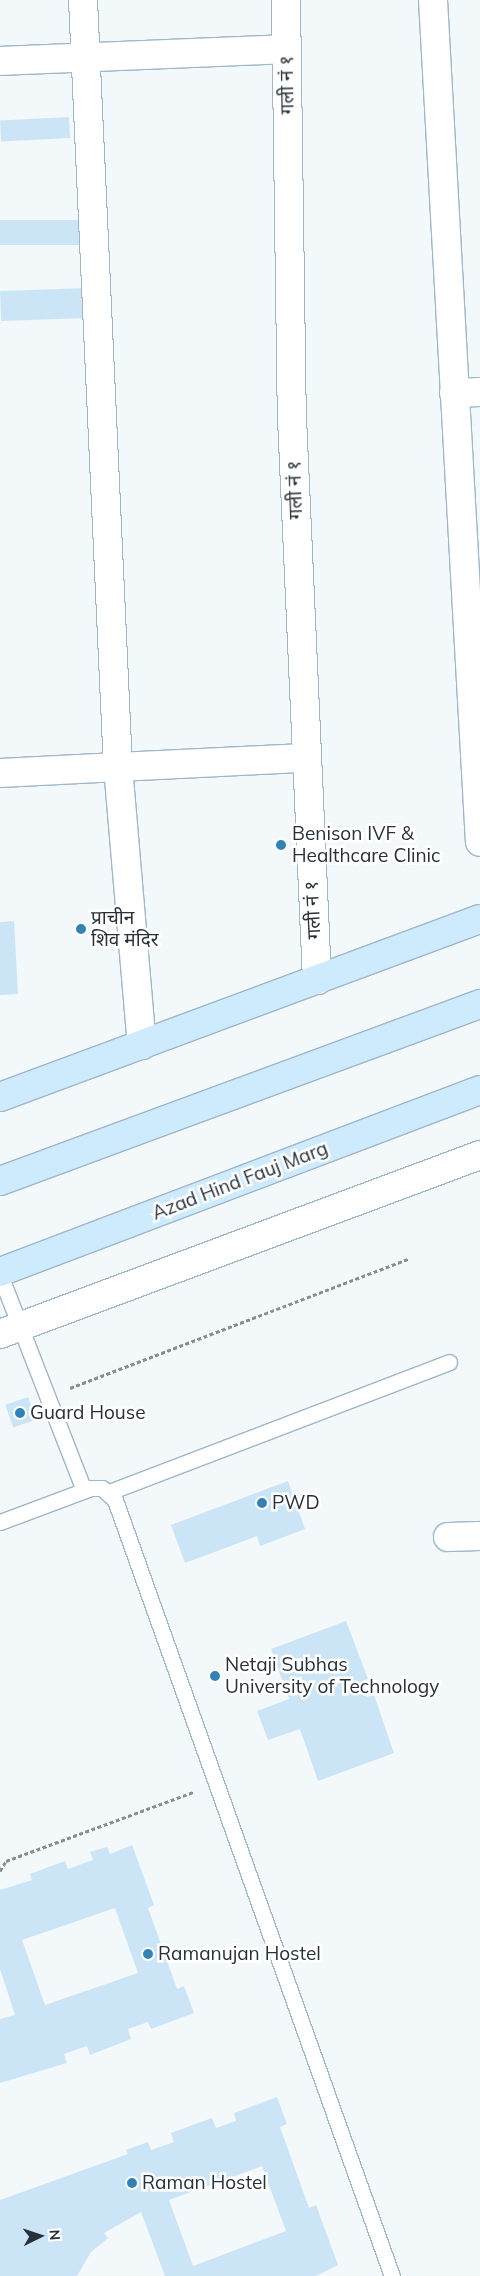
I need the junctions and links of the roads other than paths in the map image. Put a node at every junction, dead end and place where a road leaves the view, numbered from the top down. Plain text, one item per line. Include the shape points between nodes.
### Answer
1 (82, 0) edge
2 (286, 0) edge
3 (433, 0) edge
4 (287, 49) junction
5 (85, 58) junction
6 (0, 61) edge
7 (467, 392) edge
8 (305, 758) junction
9 (118, 767) junction
10 (0, 773) edge
11 (480, 842) edge
12 (480, 919) edge
13 (317, 980) junction
14 (480, 1004) edge
15 (142, 1045) junction
16 (480, 1090) edge
17 (0, 1097) edge
18 (480, 1155) edge
19 (0, 1181) edge
20 (0, 1273) edge
21 (12, 1330) edge
22 (449, 1362) dead end
23 (84, 1490) junction
24 (109, 1492) junction
25 (0, 1522) edge
26 (480, 1536) edge
27 (448, 1537) dead end
28 (392, 2276) edge

1 - 5 street
2 - 4 street, गली नं १
3 - 7 street
4 - 5 street
4 - 8 street, गली नं १ via 292,418
5 - 6 street
5 - 9 street
7 - 11 street
8 - 9 street
8 - 13 street, गली नं १
9 - 10 street
9 - 15 street
12 - 13 main road
13 - 15 main road
14 - 19 main road
15 - 17 main road
16 - 20 main road, Azad Hind Fauj Marg
18 - 21 street
20 - 21 lane
21 - 23 lane via 50,1396
22 - 24 lane
23 - 24 lane via 102,1488
23 - 25 lane
24 - 28 lane via 217,1783
26 - 27 street

